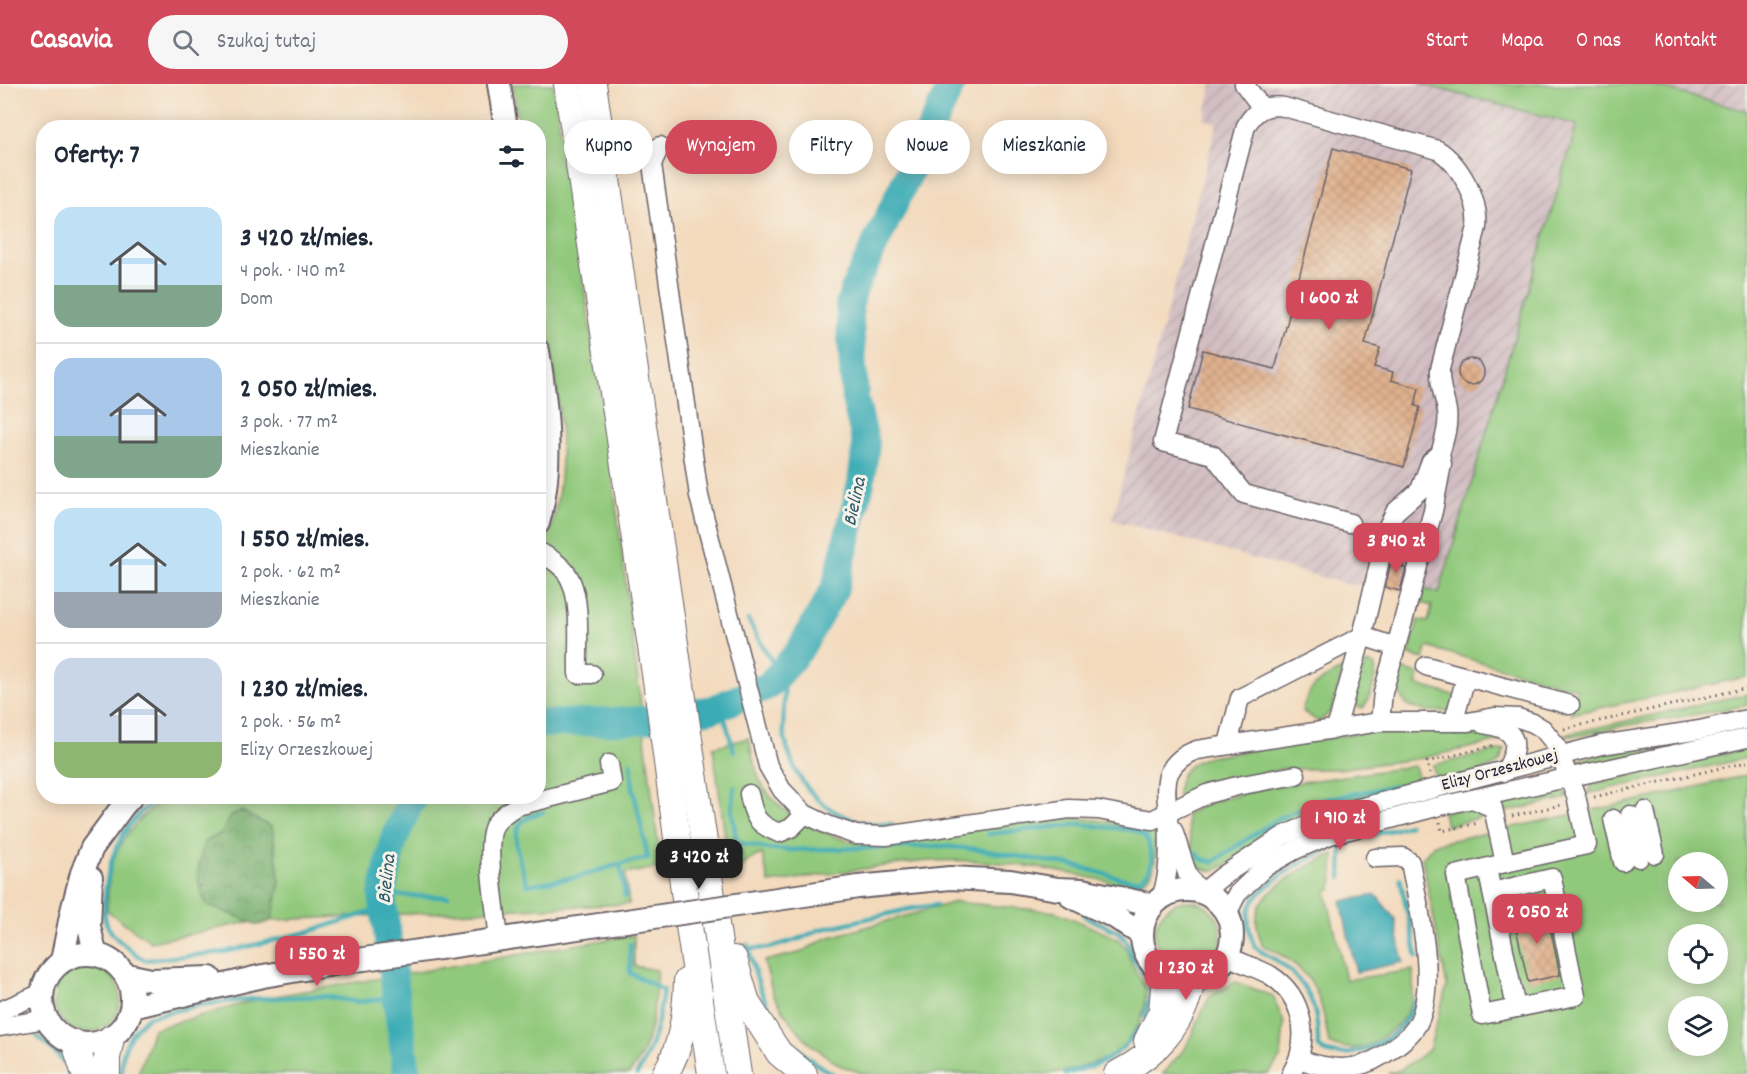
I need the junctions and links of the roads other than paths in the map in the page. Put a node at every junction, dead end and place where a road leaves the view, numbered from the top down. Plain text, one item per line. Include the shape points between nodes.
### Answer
1 (499, 84) edge
2 (567, 84) edge
3 (593, 84) edge
4 (1244, 84) edge
5 (1262, 108) junction
6 (505, 120) edge
7 (660, 146) dead end
8 (546, 405) edge
9 (1440, 454) junction
10 (546, 488) edge
11 (1350, 523) dead end
12 (546, 556) edge
13 (1362, 636) junction
14 (1396, 647) junction
15 (1426, 666) dead end
16 (592, 674) dead end
17 (1470, 678) junction
18 (1570, 705) dead end
19 (1747, 719) edge
20 (1380, 722) junction
21 (1462, 722) junction
22 (1336, 729) junction
23 (1548, 735) junction
24 (1747, 738) edge
25 (1228, 744) junction
26 (1600, 745) junction
27 (1559, 755) junction
28 (609, 764) dead end
29 (1629, 764) junction
30 (1505, 772) junction
31 (1296, 776) dead end
32 (1568, 777) junction
33 (1538, 784) junction
34 (749, 794) dead end
35 (1576, 796) junction
36 (546, 799) edge
37 (1473, 799) junction
38 (126, 804) edge
39 (525, 804) edge
40 (805, 814) junction
41 (1168, 814) junction
42 (1630, 815) dead end
43 (108, 827) junction
44 (1375, 858) dead end
45 (1639, 858) dead end
46 (1496, 865) junction
47 (1058, 889) junction
48 (1202, 892) junction
49 (1492, 892) junction
50 (712, 901) junction
51 (1157, 901) junction
52 (686, 906) junction
53 (1227, 914) junction
54 (1141, 934) junction
55 (499, 940) junction
56 (95, 954) junction
57 (1227, 956) junction
58 (62, 961) junction
59 (127, 975) junction
60 (1165, 975) junction
61 (262, 976) junction
62 (1192, 981) junction
63 (42, 993) junction
64 (132, 1007) junction
65 (1516, 1008) junction
66 (0, 1011) edge
67 (46, 1019) junction
68 (0, 1028) edge
69 (111, 1038) junction
70 (75, 1043) junction
71 (1295, 1067) edge
72 (1121, 1072) edge
73 (85, 1074) edge
74 (107, 1074) edge
75 (665, 1074) edge
76 (711, 1074) edge
77 (738, 1074) edge
78 (804, 1074) edge

1 - 6 main road
2 - 52 highway
3 - 50 highway
4 - 5 street
5 - 9 street via 1284,107 1438,150 1454,164 1476,201 1477,227 1440,369 1439,383 1448,424
5 - 11 street via 1246,126 1163,442 1213,455 1244,494
7 - 40 street via 652,164 699,496 768,766 782,790
8 - 10 main road
9 - 13 street via 1431,461 1420,490 1395,512 1388,526
9 - 14 street via 1442,464 1433,511
12 - 16 street via 570,578 575,594 578,674
13 - 14 street
13 - 22 street
13 - 25 street via 1240,698
14 - 20 street via 1383,692
15 - 17 street
17 - 18 street
17 - 21 street
19 - 26 street, Elizy Orzeszkowej
20 - 21 street
20 - 22 street
21 - 23 street via 1512,717 1533,723
21 - 30 street via 1508,732 1514,741 1513,755
22 - 25 street
23 - 26 street via 1574,747
23 - 27 street
24 - 29 street, Elizy Orzeszkowej
25 - 41 street via 1185,754 1176,763 1166,789
26 - 27 street, Elizy Orzeszkowej
27 - 30 street, Elizy Orzeszkowej
27 - 32 street
27 - 33 street
28 - 36 street via 612,782
29 - 32 street, Elizy Orzeszkowej
29 - 35 street via 1591,776
30 - 48 street, Elizy Orzeszkowej via 1328,816 1283,836
31 - 41 street via 1207,794
32 - 33 street, Elizy Orzeszkowej
32 - 35 street
33 - 37 street, Elizy Orzeszkowej
34 - 40 street via 753,814 763,827 779,833 791,828
35 - 46 street via 1587,844
37 - 46 street via 1493,808
37 - 53 street, Elizy Orzeszkowej via 1330,835 1295,850 1250,880
38 - 43 main road
39 - 55 street via 506,811 495,825 490,847
40 - 41 street via 856,836 886,836 1069,809 1152,820
41 - 48 street via 1188,876
41 - 51 street via 1166,887
42 - 45 street
43 - 56 main road via 92,874 89,897 88,926
43 - 58 main road via 92,848 82,873
44 - 71 street via 1403,857 1410,862 1427,969 1426,997 1417,1025 1399,1045 1374,1061 1351,1068
46 - 49 street
46 - 65 street via 1456,875 1482,1015
47 - 51 main road
47 - 54 main road
47 - 55 main road, bridge via 1011,881 950,878 858,887
48 - 51 main road via 1172,892
48 - 53 main road
49 - 65 street
49 - 65 street via 1552,878 1567,949 1576,996
50 - 77 highway
50 - 78 highway via 747,1003 779,1053
51 - 54 main road via 1144,918
52 - 75 highway via 687,984 682,1030
52 - 76 highway
53 - 57 main road via 1232,943
54 - 60 main road via 1147,958
55 - 61 main road
56 - 58 main road via 72,955
56 - 59 main road via 113,961
57 - 62 main road via 1206,977
57 - 71 street via 1270,976 1287,990 1300,1011 1302,1037
58 - 63 main road via 52,969
59 - 61 main road via 151,980
59 - 64 main road
60 - 62 main road
60 - 72 highway via 1164,999 1157,1022 1146,1043
61 - 64 main road
62 - 72 highway via 1180,1016 1163,1041
63 - 66 street
63 - 67 main road
64 - 69 main road via 121,1030
67 - 68 street
67 - 70 main road via 53,1029
69 - 70 main road via 100,1043
69 - 74 highway
70 - 73 highway

